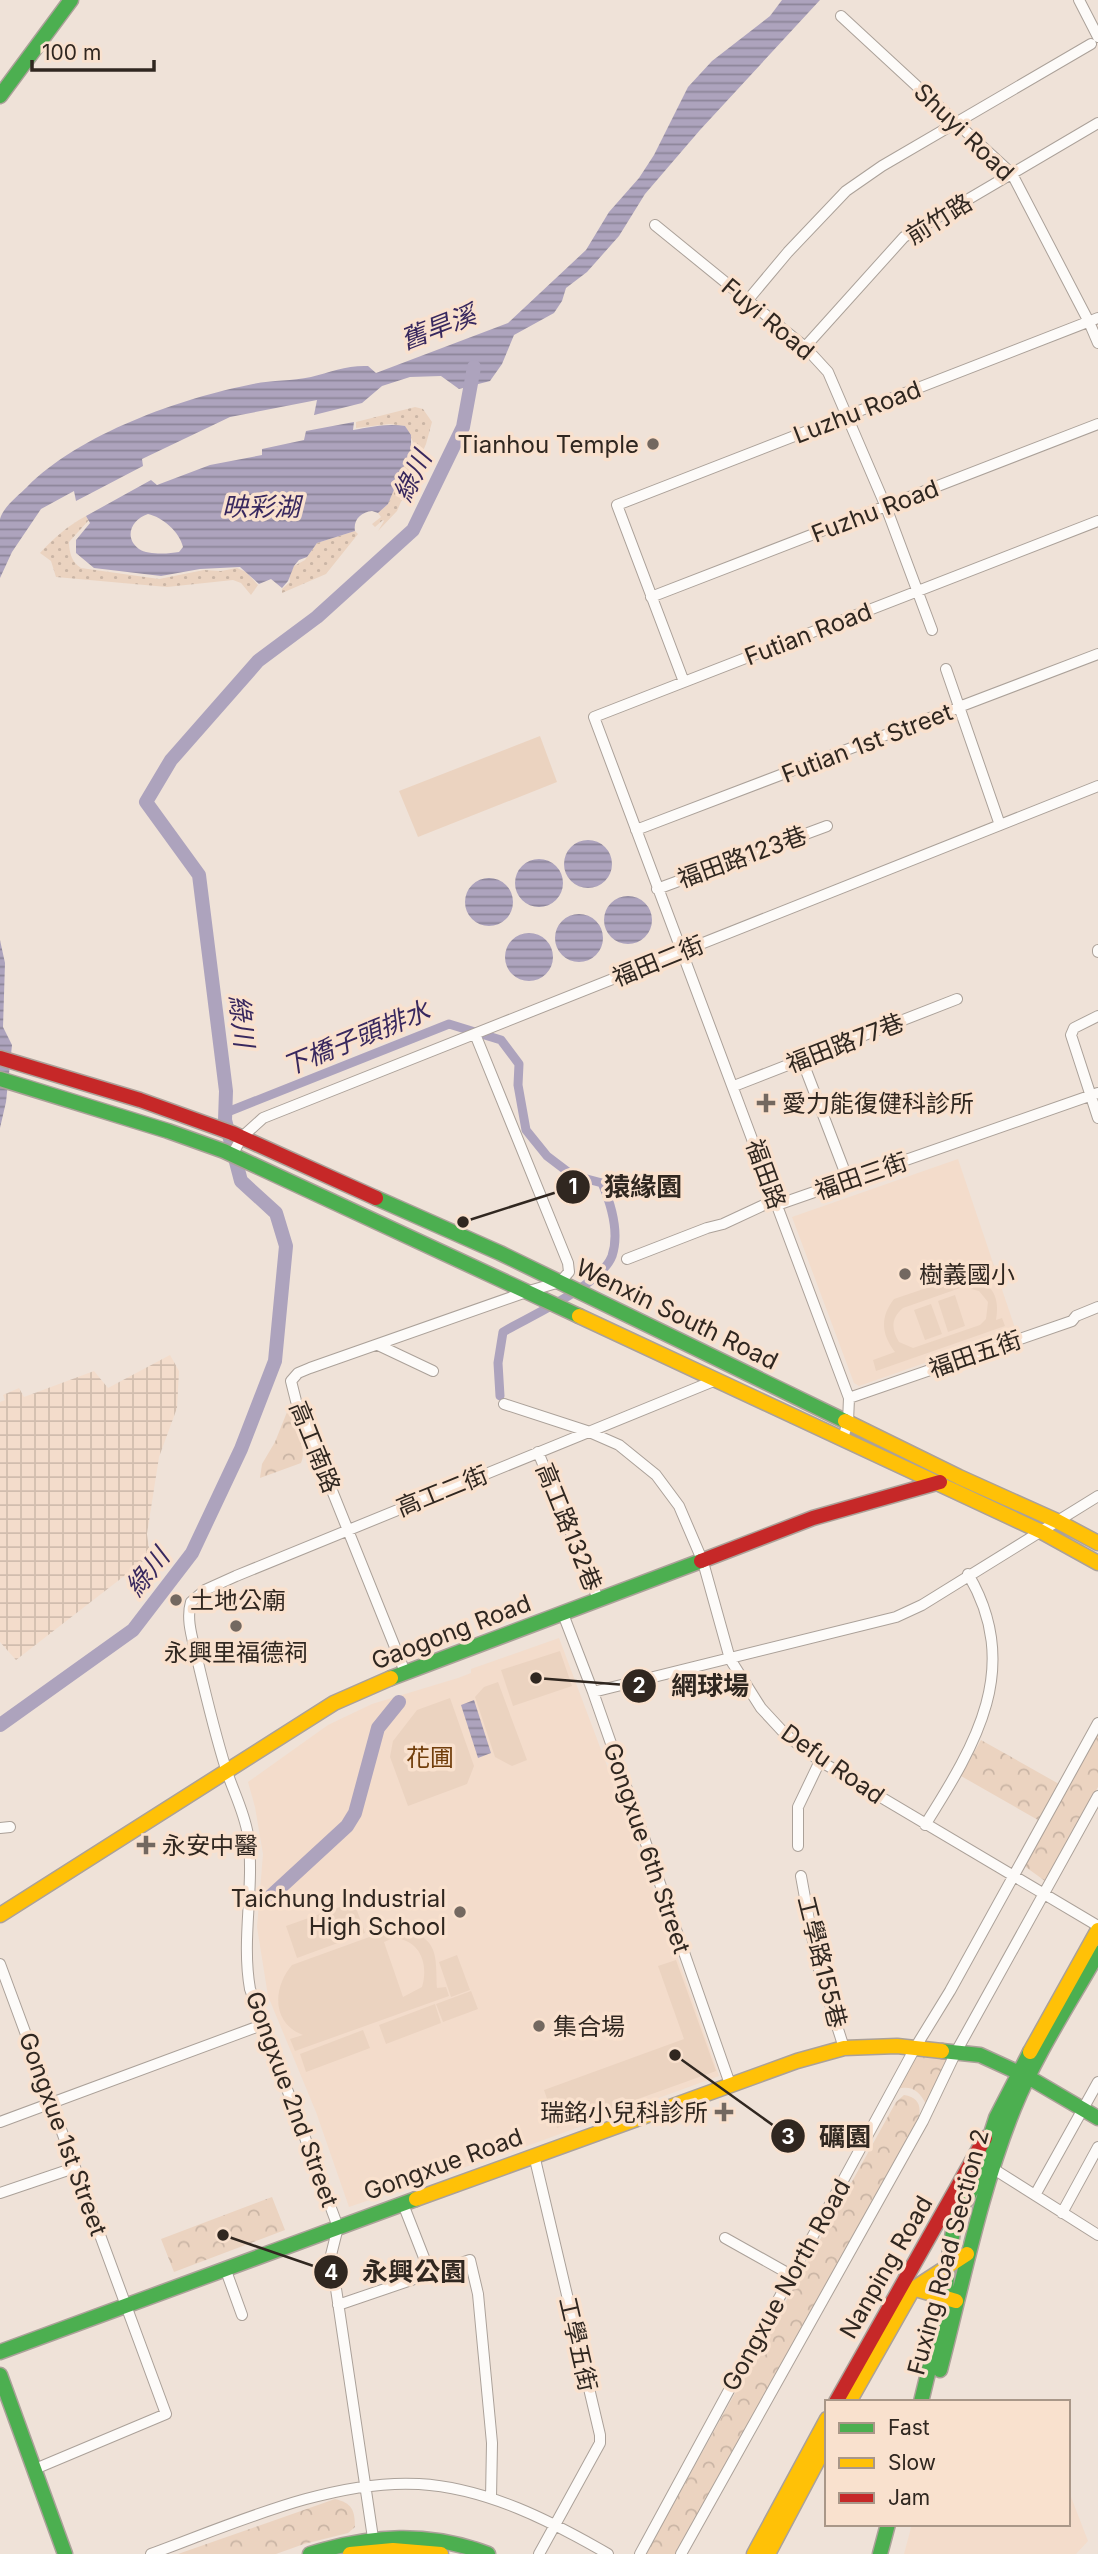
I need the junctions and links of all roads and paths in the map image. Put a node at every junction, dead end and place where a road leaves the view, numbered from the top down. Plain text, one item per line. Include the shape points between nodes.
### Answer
1 (71, 0) edge
2 (1079, 0) edge
3 (841, 16) dead end
4 (1095, 40) edge
5 (0, 96) edge
6 (957, 122) junction
7 (1098, 122) edge
8 (1012, 174) junction
9 (655, 225) dead end
10 (747, 301) junction
11 (1094, 320) edge
12 (1098, 344) edge
13 (805, 347) junction
14 (848, 416) junction
15 (1098, 424) edge
16 (886, 507) junction
17 (1098, 521) edge
18 (918, 591) junction
19 (651, 597) junction
20 (932, 630) dead end
21 (1098, 654) edge
22 (946, 669) dead end
23 (684, 682) junction
24 (961, 708) junction
25 (1098, 786) edge
26 (1000, 825) junction
27 (827, 826) dead end
28 (636, 830) junction
29 (657, 889) junction
30 (682, 952) junction
31 (957, 999) dead end
32 (1098, 1016) edge
33 (475, 1034) junction
34 (0, 1058) edge
35 (803, 1060) junction
36 (0, 1079) edge
37 (734, 1086) junction
38 (1094, 1094) edge
39 (1098, 1118) edge
40 (237, 1135) junction
41 (228, 1153) junction
42 (848, 1180) junction
43 (777, 1205) junction
44 (626, 1259) dead end
45 (560, 1282) junction
46 (529, 1291) junction
47 (1098, 1307) edge
48 (378, 1345) junction
49 (433, 1371) dead end
50 (716, 1380) junction
51 (849, 1398) junction
52 (504, 1404) dead end
53 (848, 1422) junction
54 (587, 1431) junction
55 (843, 1438) junction
56 (538, 1452) junction
57 (959, 1477) junction
58 (937, 1483) junction
59 (1098, 1496) edge
60 (1057, 1521) junction
61 (348, 1530) junction
62 (1042, 1532) junction
63 (1098, 1544) edge
64 (703, 1562) junction
65 (1098, 1563) edge
66 (968, 1574) junction
67 (599, 1601) junction
68 (563, 1614) junction
69 (189, 1621) joint
70 (730, 1659) junction
71 (405, 1672) junction
72 (593, 1692) junction
73 (1098, 1723) edge
74 (820, 1761) junction
75 (226, 1770) junction
76 (1098, 1796) edge
77 (925, 1825) junction
78 (798, 1846) dead end
79 (801, 1876) dead end
80 (1014, 1876) junction
81 (1043, 1894) junction
82 (0, 1915) edge
83 (1098, 1928) edge
84 (1098, 1954) edge
85 (0, 1964) edge
86 (262, 2025) junction
87 (844, 2048) junction
88 (915, 2048) junction
89 (956, 2052) junction
90 (1023, 2074) junction
91 (1098, 2082) edge
92 (730, 2084) junction
93 (50, 2103) junction
94 (1083, 2109) junction
95 (996, 2118) junction
96 (1098, 2118) edge
97 (0, 2122) edge
98 (1098, 2147) edge
99 (534, 2155) junction
100 (74, 2168) junction
101 (992, 2168) junction
102 (0, 2193) edge
103 (1035, 2194) junction
104 (404, 2204) junction
105 (1062, 2213) junction
106 (338, 2227) junction
107 (1098, 2235) edge
108 (725, 2238) dead end
109 (967, 2254) junction
110 (225, 2268) junction
111 (947, 2269) junction
112 (430, 2273) junction
113 (792, 2275) junction
114 (908, 2286) junction
115 (952, 2300) junction
116 (127, 2305) junction
117 (338, 2305) junction
118 (242, 2315) dead end
119 (0, 2352) edge
120 (0, 2375) edge
121 (837, 2400) edge
122 (850, 2400) edge
123 (922, 2400) edge
124 (931, 2400) edge
125 (825, 2423) edge
126 (825, 2447) edge
127 (34, 2469) junction
128 (366, 2487) junction
129 (491, 2498) junction
130 (556, 2524) junction
131 (887, 2526) edge
132 (897, 2526) edge
133 (373, 2538) junction
134 (65, 2554) edge
135 (151, 2554) edge
136 (310, 2554) edge
137 (350, 2554) edge
138 (441, 2554) edge
139 (488, 2554) edge
140 (539, 2554) edge
141 (608, 2554) edge
142 (640, 2554) edge
143 (681, 2554) edge
144 (754, 2554) edge
145 (768, 2554) edge
146 (880, 2554) edge
147 (890, 2554) edge

1 - 5 main road
2 - 4 street
3 - 6 street, Shuyi Road
4 - 6 street
6 - 8 street, Shuyi Road
6 - 10 street via 846,191
7 - 8 street, 前竹路
8 - 11 street, Shuyi Road
8 - 13 street, 前竹路 via 904,237
9 - 10 street, Fuyi Road
10 - 13 street, Fuyi Road
11 - 12 street, Shuyi Road
11 - 14 street, Luzhu Road
13 - 14 street, Fuyi Road via 828,372
14 - 16 street, Fuyi Road
14 - 19 street, Luzhu Road via 617,505
15 - 16 street, Fuzhu Road
16 - 18 street, Fuyi Road
16 - 19 street, Fuzhu Road
17 - 18 street, Futian Road
18 - 20 street, Fuyi Road
18 - 23 street, Futian Road
19 - 23 street
21 - 24 street, Futian 1st Street
22 - 24 street
23 - 28 street, 福田路 via 594,717
24 - 26 street
24 - 28 street, Futian 1st Street
25 - 26 street, 福田二街
26 - 30 street, 福田二街
27 - 29 street, 福田路123巷
28 - 29 street, 福田路
29 - 30 street, 福田路
30 - 33 street, 福田二街
30 - 37 street, 福田路
31 - 35 street, 福田路77巷
32 - 38 street via 1074,1028 1071,1035
33 - 40 street, 福田二街 via 263,1118
33 - 45 street via 568,1263 569,1272
34 - 40 main road, Wenxin South Road
35 - 37 street, 福田路77巷
35 - 42 street
36 - 41 main road
37 - 43 street, 福田路
38 - 39 street
38 - 42 street, 福田三街
40 - 41 street, 福田二街
40 - 45 main road, Wenxin South Road
41 - 46 main road, Wenxin South Road
42 - 43 street, 福田三街
43 - 44 street, 福田三街 via 766,1204
43 - 51 street, 福田路
45 - 46 street, 高工南路
45 - 53 main road, Wenxin South Road
46 - 48 street, 高工南路
46 - 50 main road, Wenxin South Road
47 - 51 street, 福田五街 via 1072,1321
48 - 49 street
48 - 61 street, 高工南路 via 298,1373 291,1381
50 - 54 street, 高工二街
50 - 55 main road, Wenxin South Road
51 - 53 street, 福田路
52 - 54 street, Defu Road
53 - 55 street, 福田路
53 - 57 main road, Wenxin South Road
54 - 56 street, 高工二街
54 - 64 street, Defu Road via 619,1445 656,1475 679,1506
55 - 58 main road, Wenxin South Road
56 - 61 street, 高工二街
56 - 67 street, 高工路132巷
57 - 58 main road, Gaogong Road
57 - 60 main road, Wenxin South Road
58 - 62 main road, Wenxin South Road
58 - 64 main road, Gaogong Road via 813,1518
59 - 60 street
60 - 62 street
60 - 63 main road, Wenxin South Road
61 - 69 street, 高工二街 via 205,1590 191,1602
61 - 71 street, 高工南路
62 - 65 main road, Wenxin South Road
62 - 66 street
64 - 67 main road, Gaogong Road
64 - 70 street, Defu Road
66 - 70 street via 896,1617
66 - 77 street via 989,1618 994,1654 991,1679 977,1735
67 - 68 main road, Gaogong Road
68 - 71 main road, Gaogong Road
68 - 72 street, Gongxue 6th Street
69 - 75 street, Gongxue 2nd Street
70 - 72 street
70 - 74 street, Defu Road via 761,1708
71 - 75 main road, Gaogong Road via 320,1710
72 - 92 street, Gongxue 6th Street
73 - 80 street, Gongxue North Road
74 - 77 street, Defu Road
74 - 78 street via 798,1808
75 - 82 main road, Gaogong Road
75 - 86 street, Gongxue 2nd Street via 247,1834 246,1968
76 - 81 street, Gongxue North Road
77 - 80 street, Defu Road
79 - 87 street, 工學路155巷 via 817,1963
80 - 81 street, Defu Road
80 - 88 street, Gongxue North Road
81 - 83 street, Defu Road
81 - 89 street, Gongxue North Road
83 - 90 main road
84 - 90 main road
85 - 93 street, Gongxue 1st Street
86 - 93 street
86 - 106 street, Gongxue 2nd Street
87 - 88 main road, Gongxue Road
87 - 92 main road, Gongxue Road
88 - 89 main road, Gongxue Road
88 - 113 street, Gongxue North Road
89 - 90 main road, Gongxue Road via 979,2055
89 - 143 street, Gongxue North Road via 917,2132
90 - 94 main road, Gongxue Road
90 - 95 main road, Fuxing Road Section 2
90 - 101 main road, Fuxing Road Section 2
91 - 94 street
92 - 99 main road, Gongxue Road
93 - 97 street
93 - 100 street, Gongxue 1st Street
94 - 96 main road, Gongxue Road
94 - 103 street
95 - 111 main road, Fuxing Road Section 2 via 975,2183 955,2219
95 - 114 main road, Nanping Road
98 - 105 street
99 - 104 main road, Gongxue Road
99 - 130 street, 工學五街 via 600,2435 600,2443
100 - 102 street
100 - 116 street, Gongxue 1st Street
101 - 103 street
101 - 109 main road, Fuxing Road Section 2
103 - 105 street
104 - 106 main road, Gongxue Road
104 - 112 street
105 - 107 street
106 - 110 main road, Gongxue Road
106 - 117 street, Gongxue 2nd Street via 331,2255
108 - 113 street
109 - 111 main road, Nanping Road
109 - 115 main road, Fuxing Road Section 2
110 - 116 main road, Gongxue Road
110 - 118 street
111 - 114 main road, Nanping Road
111 - 115 main road, Fuxing Road Section 2
112 - 117 street
112 - 129 street via 470,2260 478,2294 492,2443
113 - 142 street, Gongxue North Road
114 - 115 main road
114 - 121 main road, Nanping Road
114 - 122 main road, Nanping Road
115 - 123 main road, Fuxing Road Section 2
115 - 124 main road, Fuxing Road Section 2
116 - 119 main road, Gongxue Road
116 - 127 street, Gongxue 1st Street via 166,2414
117 - 128 street, Gongxue 2nd Street
120 - 127 main road
125 - 144 main road
126 - 145 main road
127 - 134 main road
128 - 129 street via 419,2484
128 - 133 street, Gongxue 2nd Street
128 - 135 street via 287,2504
129 - 130 street
130 - 140 street, 工學五街
130 - 141 street
131 - 146 main road
132 - 147 main road
133 - 136 main road
133 - 139 main road via 440,2539
137 - 138 main road via 393,2550

